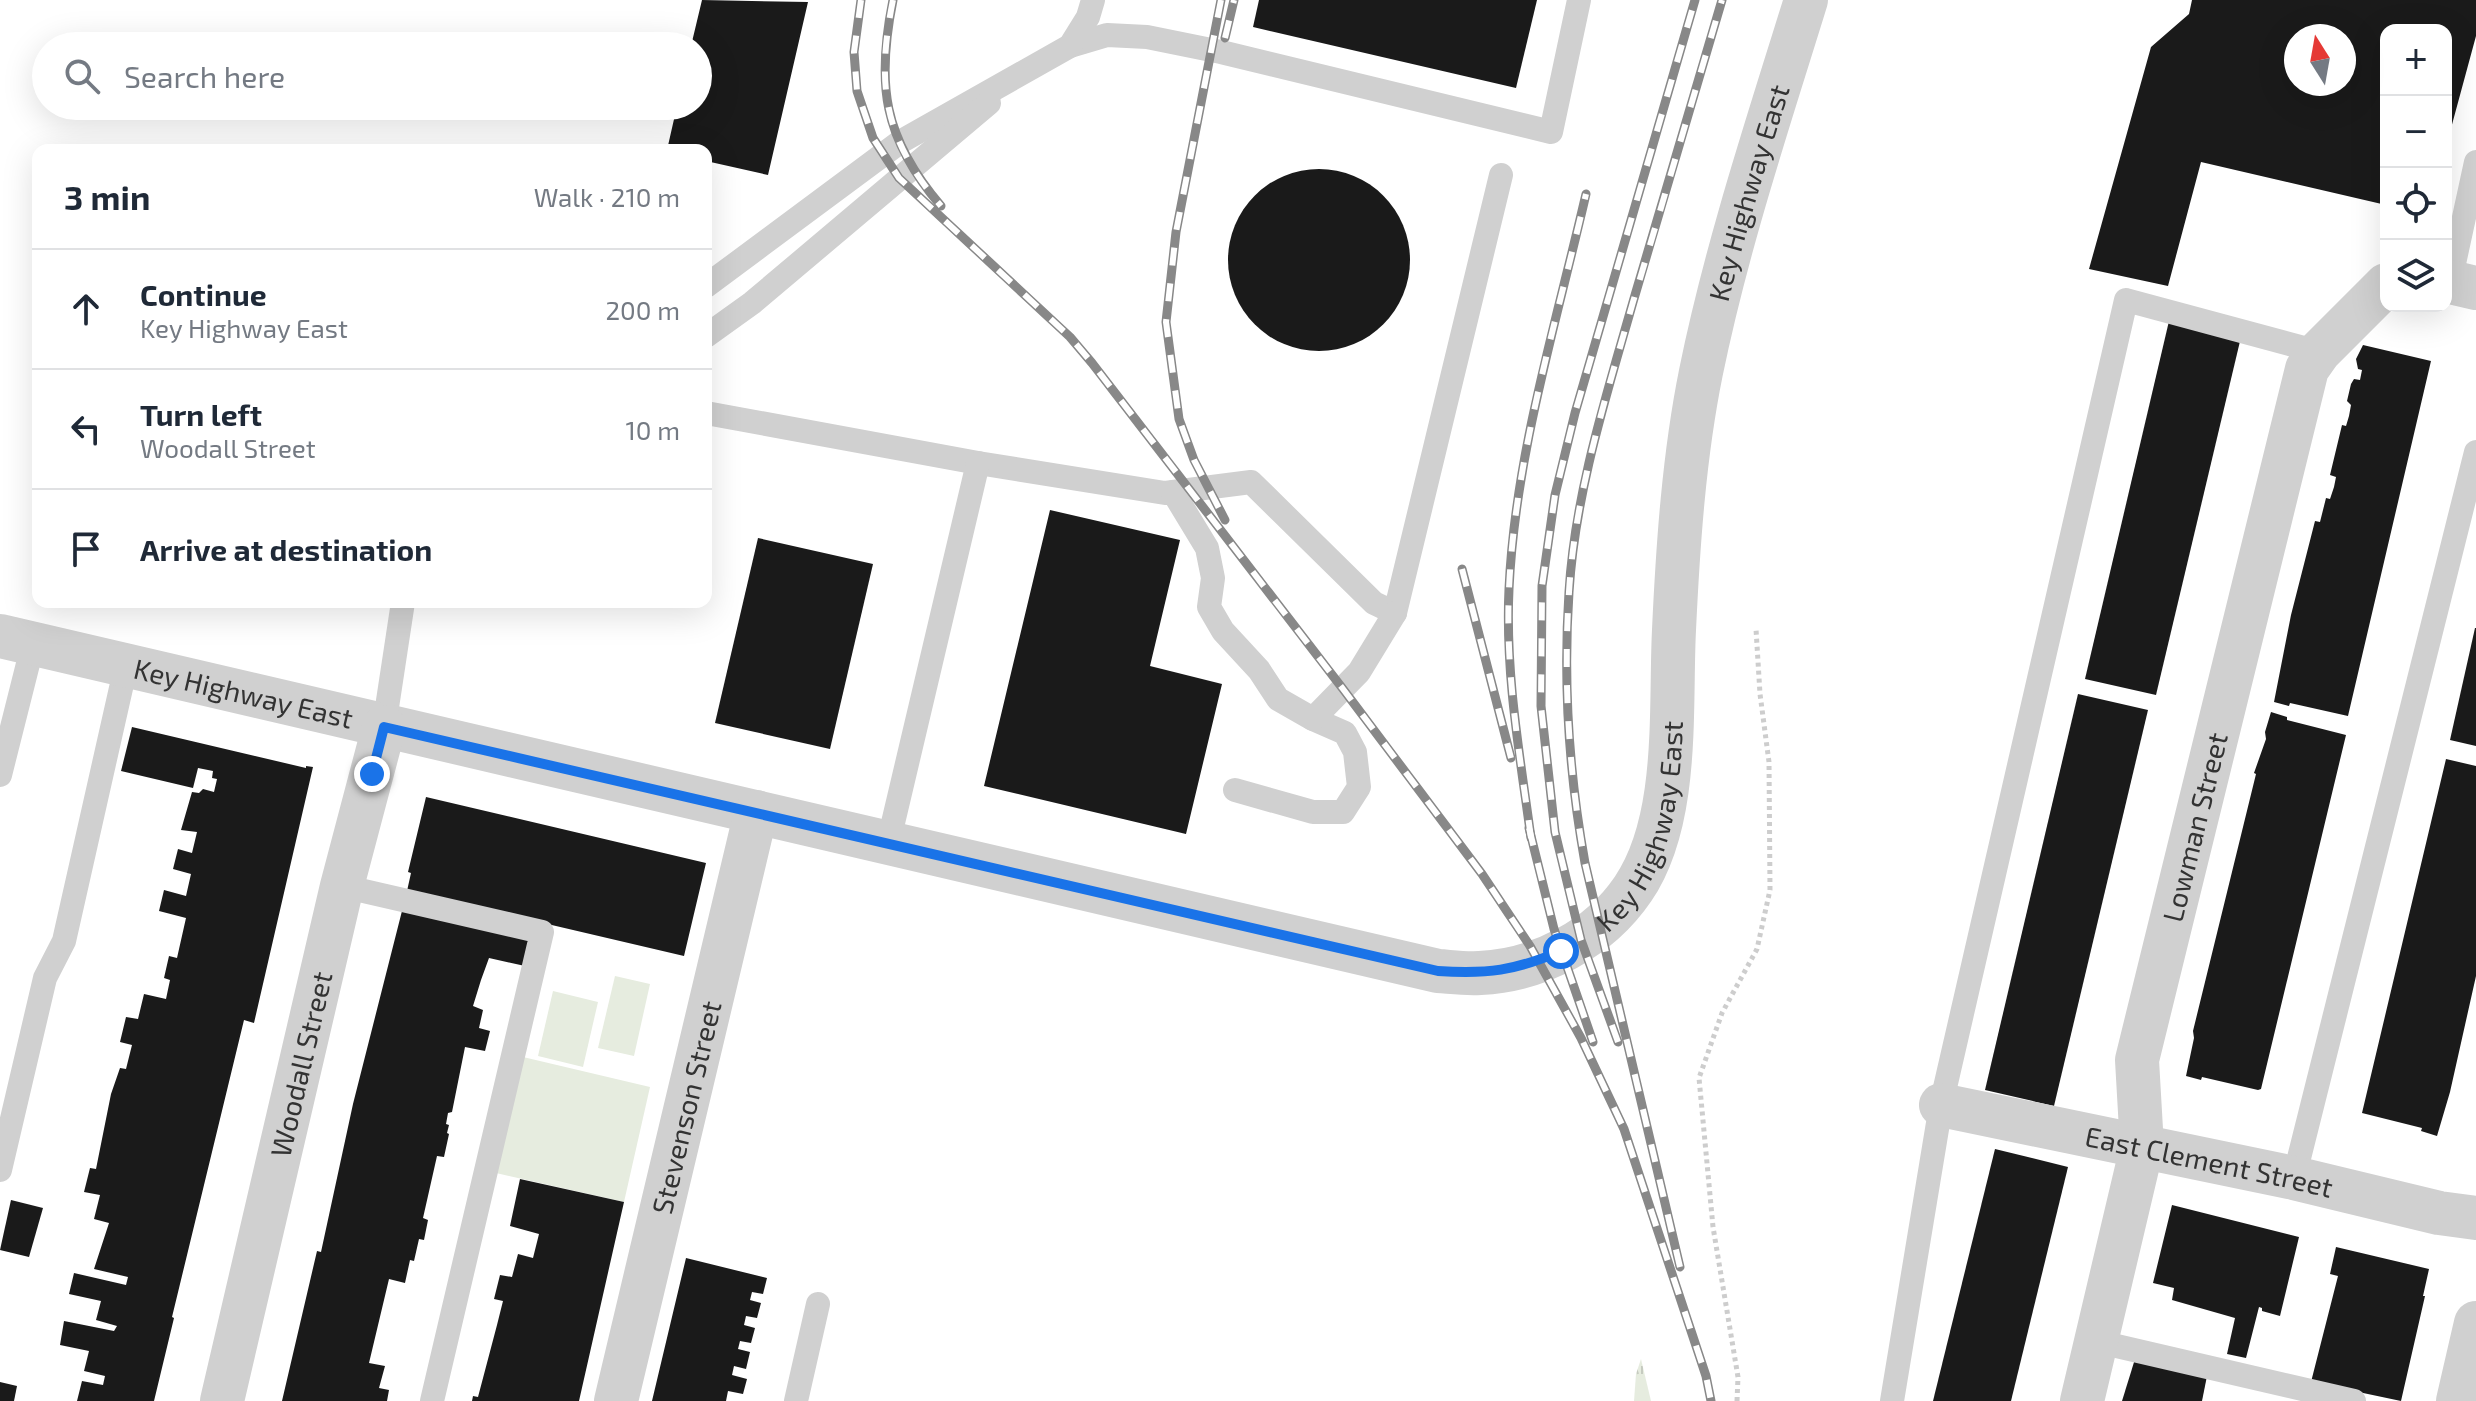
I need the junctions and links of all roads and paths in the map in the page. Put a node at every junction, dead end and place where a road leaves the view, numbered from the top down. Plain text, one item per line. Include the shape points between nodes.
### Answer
1 (1093, 0) edge
2 (1579, 0) edge
3 (1806, 0) edge
4 (1070, 46) junction
5 (1033, 66) junction
6 (2476, 162) edge
7 (1501, 175) dead end
8 (712, 282) edge
9 (2457, 284) edge
10 (2380, 291) edge
11 (712, 332) edge
12 (2319, 352) junction
13 (712, 414) edge
14 (2476, 452) edge
15 (978, 463) junction
16 (1173, 492) junction
17 (402, 608) edge
18 (1395, 613) junction
19 (1756, 629) dead end
20 (16, 640) edge
21 (126, 666) junction
22 (1313, 719) junction
23 (384, 727) junction
24 (0, 775) edge
25 (1235, 790) dead end
26 (756, 812) junction
27 (888, 844) junction
28 (342, 886) junction
29 (1941, 1105) junction
30 (2142, 1147) junction
31 (0, 1170) edge
32 (2294, 1178) junction
33 (2476, 1218) edge
34 (818, 1304) dead end
35 (2476, 1323) edge
36 (2095, 1341) junction
37 (2252, 1377) junction
38 (222, 1401) edge
39 (432, 1401) edge
40 (616, 1401) edge
41 (796, 1401) edge
42 (1737, 1401) edge
43 (1892, 1401) edge
44 (2082, 1401) edge
45 (2246, 1401) edge
46 (2354, 1401) edge
47 (2458, 1401) edge

1 - 4 lane
2 - 4 lane via 1551,132 1147,37 1107,35
3 - 27 street, Key Highway East via 1738,222 1701,373 1679,526 1670,774 1655,841 1635,887 1599,928 1561,951 1508,970 1438,971
4 - 5 lane
5 - 8 lane via 900,142
5 - 11 lane
6 - 9 lane
7 - 18 lane
10 - 12 street, Lowman Street
12 - 29 lane via 2126,300
12 - 30 street, Lowman Street via 2307,369 2137,1060
13 - 15 lane
14 - 32 lane
15 - 16 lane
15 - 27 lane
16 - 18 lane via 1251,482 1374,603
16 - 22 lane via 1207,548 1213,578 1209,607 1223,631 1278,699
17 - 23 lane
18 - 22 lane via 1359,672
19 - 42 path via 1769,762 1770,890 1757,949 1722,1013 1699,1078
20 - 21 street, Key Highway East
20 - 24 lane
21 - 23 street, Key Highway East
21 - 31 lane via 64,941 45,978
22 - 25 lane via 1345,733 1355,752 1359,787 1343,812 1313,812
23 - 26 street, Key Highway East
23 - 28 street, Woodall Street
26 - 27 street, Key Highway East
26 - 40 street, Stevenson Street
28 - 38 street, Woodall Street
28 - 39 lane via 542,932
29 - 30 street, East Clement Street
29 - 43 lane
30 - 32 street, East Clement Street
30 - 36 street, Lowman Street
32 - 33 street, East Clement Street
34 - 41 lane
35 - 47 street
36 - 37 lane
36 - 44 street, Lowman Street
37 - 45 lane
37 - 46 lane

